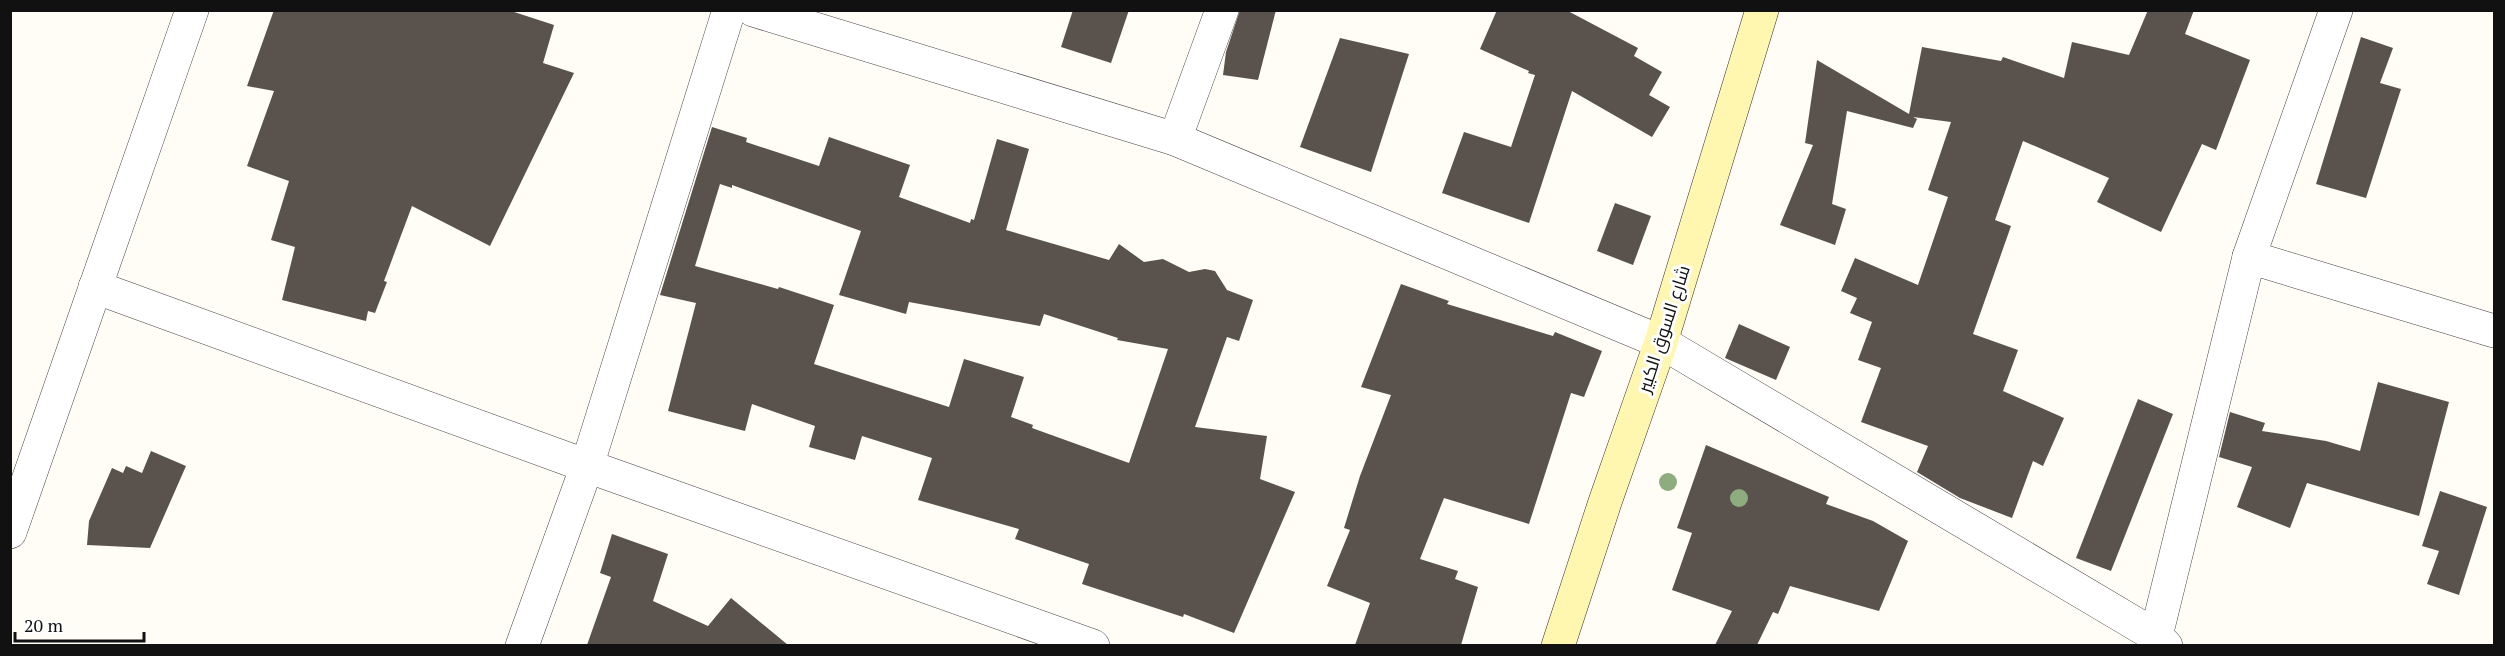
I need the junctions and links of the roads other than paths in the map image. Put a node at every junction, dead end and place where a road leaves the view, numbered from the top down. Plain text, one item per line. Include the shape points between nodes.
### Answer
1 (192, 10) edge
2 (729, 10) edge
3 (753, 10) edge
4 (1222, 10) edge
5 (1762, 10) edge
6 (2336, 10) edge
7 (1175, 139) junction
8 (2249, 257) junction
9 (95, 286) junction
10 (2494, 331) edge
11 (1661, 342) junction
12 (587, 466) junction
13 (10, 532) edge
14 (2161, 641) edge
15 (522, 645) edge
16 (1093, 645) edge
17 (1558, 645) edge

1 - 9 street
2 - 12 street
3 - 7 street
4 - 7 street
5 - 11 street, شارع السوق الكبير
6 - 8 street
7 - 11 street
8 - 10 street
8 - 14 street
9 - 12 street
9 - 13 street
11 - 14 street
11 - 17 street, شارع السوق الكبير
12 - 15 street
12 - 16 street

